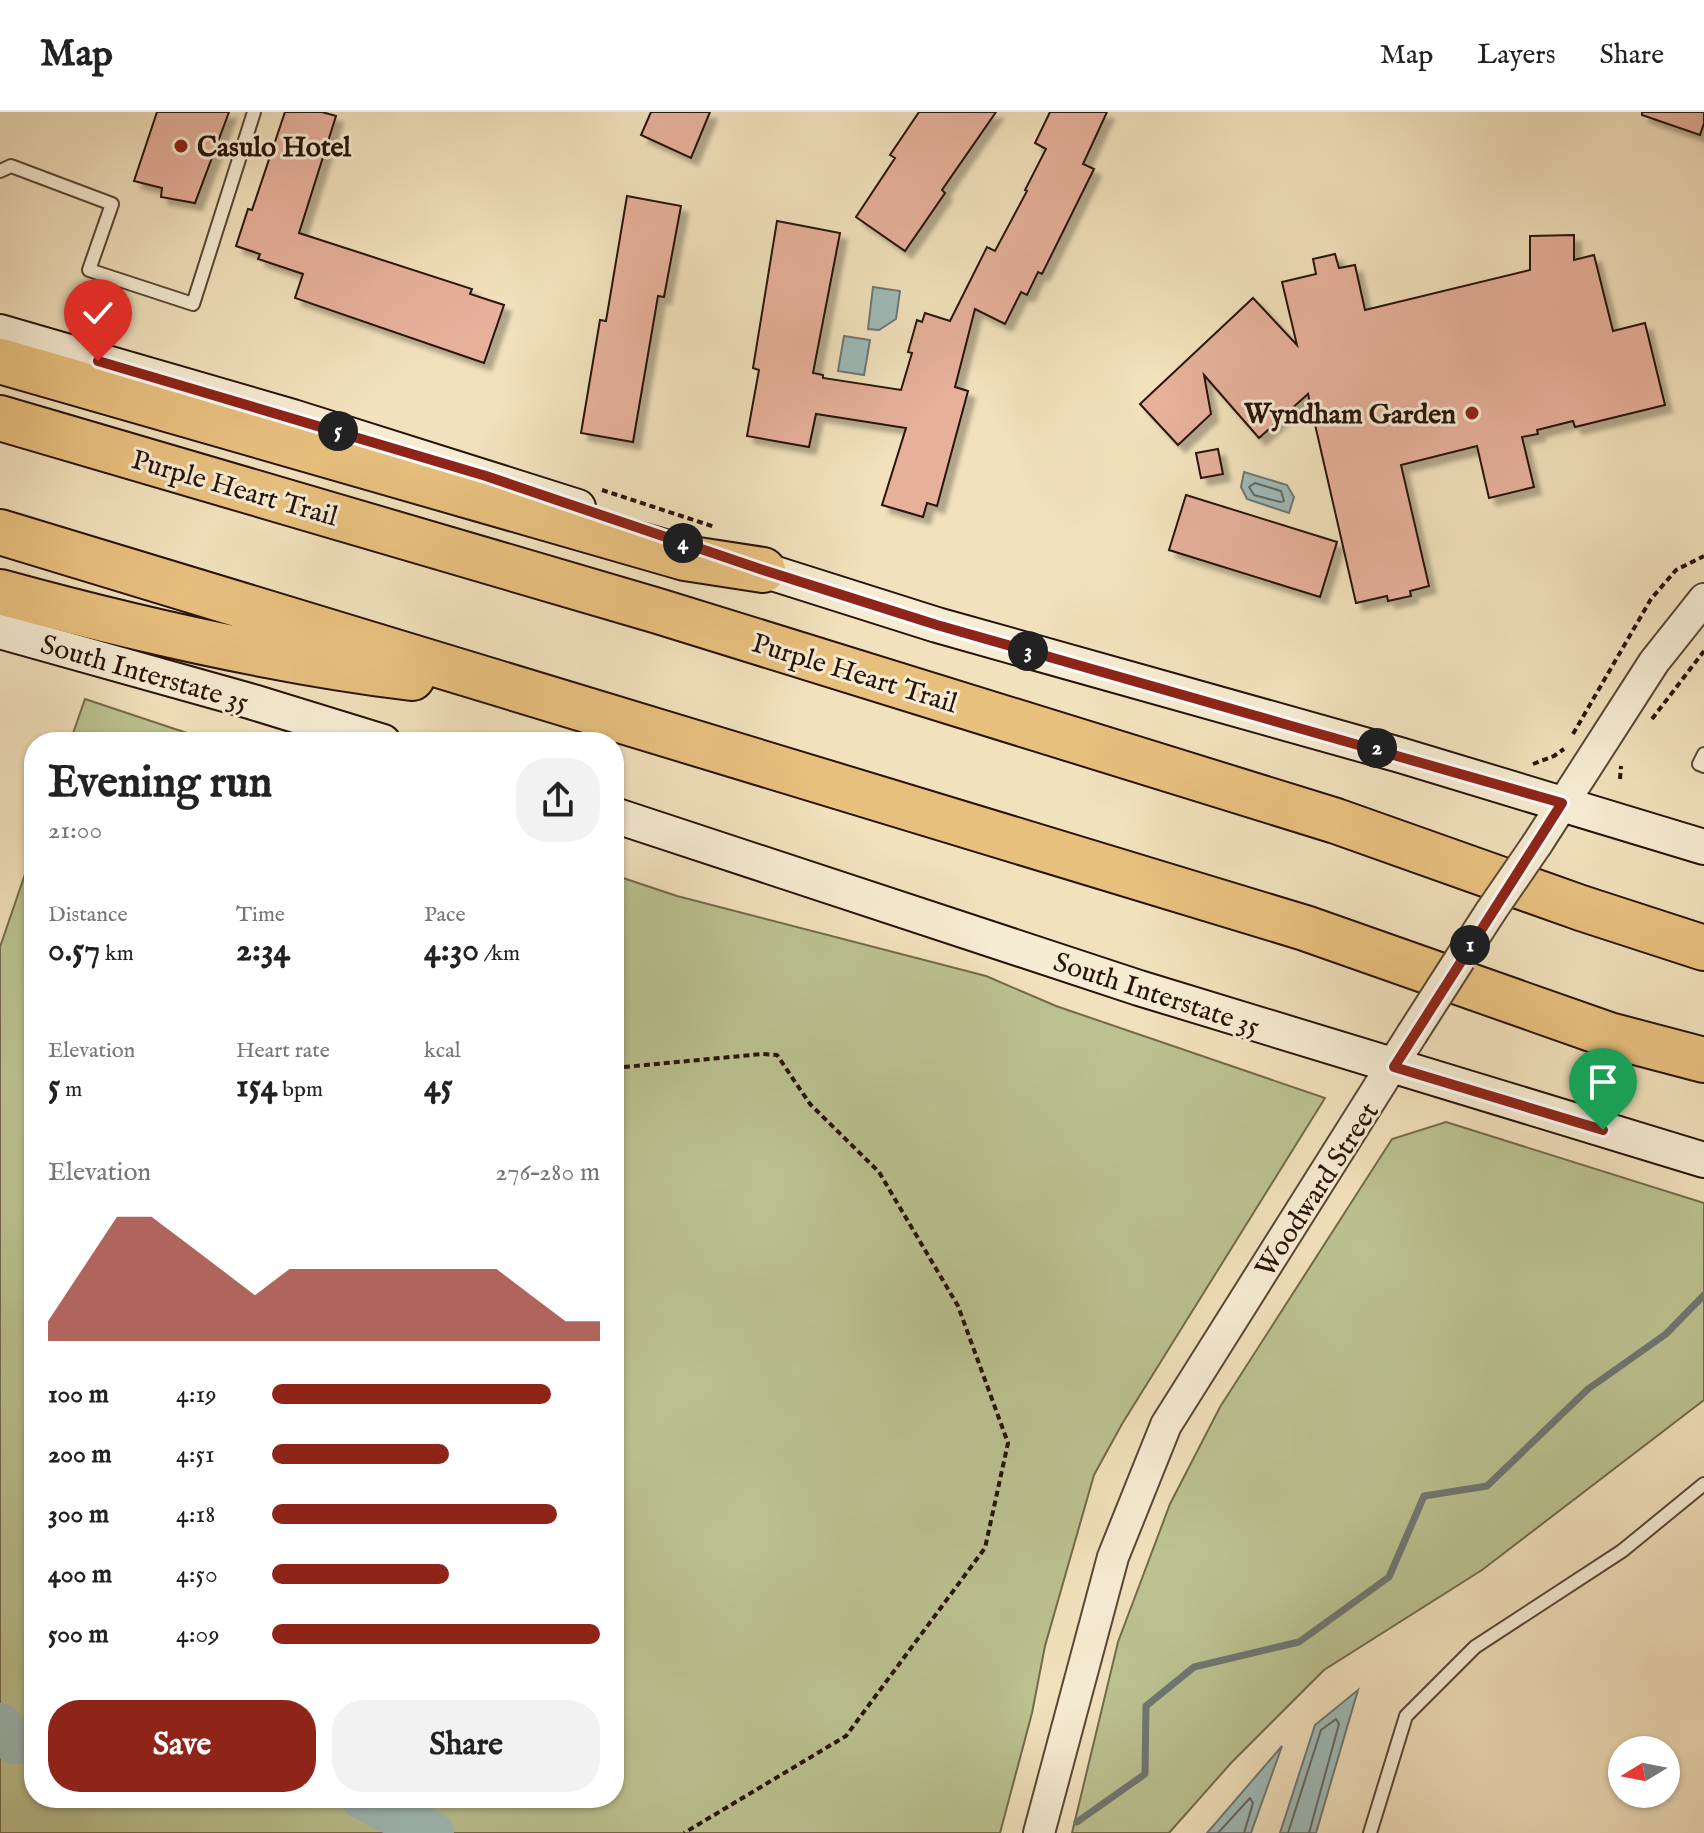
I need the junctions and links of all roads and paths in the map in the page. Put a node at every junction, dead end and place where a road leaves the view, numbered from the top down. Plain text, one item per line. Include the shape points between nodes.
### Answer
1 (254, 112) edge
2 (0, 171) edge
3 (0, 332) edge
4 (18, 366) edge
5 (0, 418) edge
6 (650, 505) dead end
7 (699, 521) dead end
8 (0, 532) edge
9 (1704, 556) edge
10 (763, 570) junction
11 (0, 592) edge
12 (1704, 599) edge
13 (0, 631) edge
14 (1704, 651) edge
15 (530, 693) junction
16 (1649, 723) dead end
17 (350, 732) edge
18 (1704, 754) edge
19 (1554, 756) dead end
20 (1621, 760) dead end
21 (1704, 766) edge
22 (1620, 779) dead end
23 (1562, 803) junction
24 (624, 818) edge
25 (1704, 847) edge
26 (1581, 908) junction
27 (1704, 929) edge
28 (1704, 948) edge
29 (1609, 1035) junction
30 (1704, 1060) edge
31 (624, 1067) edge
32 (1394, 1067) junction
33 (1704, 1085) edge
34 (1704, 1160) edge
35 (1704, 1484) edge
36 (684, 1833) edge
37 (1039, 1833) edge
38 (1370, 1833) edge

1 - 2 lane via 193,304 89,270 112,204 11,166
3 - 10 main road via 486,476
4 - 10 highway via 685,558
5 - 26 highway, Purple Heart Trail via 658,611 1306,812
6 - 7 path
8 - 15 highway
9 - 19 path via 1676,570 1651,599 1563,751
10 - 23 main road via 937,625
11 - 15 highway via 323,668
12 - 23 street, Woodward Street via 1654,662
13 - 17 main road, South Interstate 35
14 - 16 path
15 - 29 highway via 1305,928
18 - 21 lane via 1699,764
20 - 22 path
23 - 25 main road
23 - 32 street, Woodward Street, bridge
24 - 32 main road, South Interstate 35
26 - 27 highway
26 - 28 highway, Purple Heart Trail
29 - 30 highway
29 - 33 highway
31 - 36 path via 777,1055 810,1104 879,1172 958,1306 1008,1443 985,1548 846,1736
32 - 34 main road, South Interstate 35
32 - 37 street, Woodward Street via 1166,1425 1113,1557
35 - 38 lane via 1622,1551 1475,1647 1406,1716

